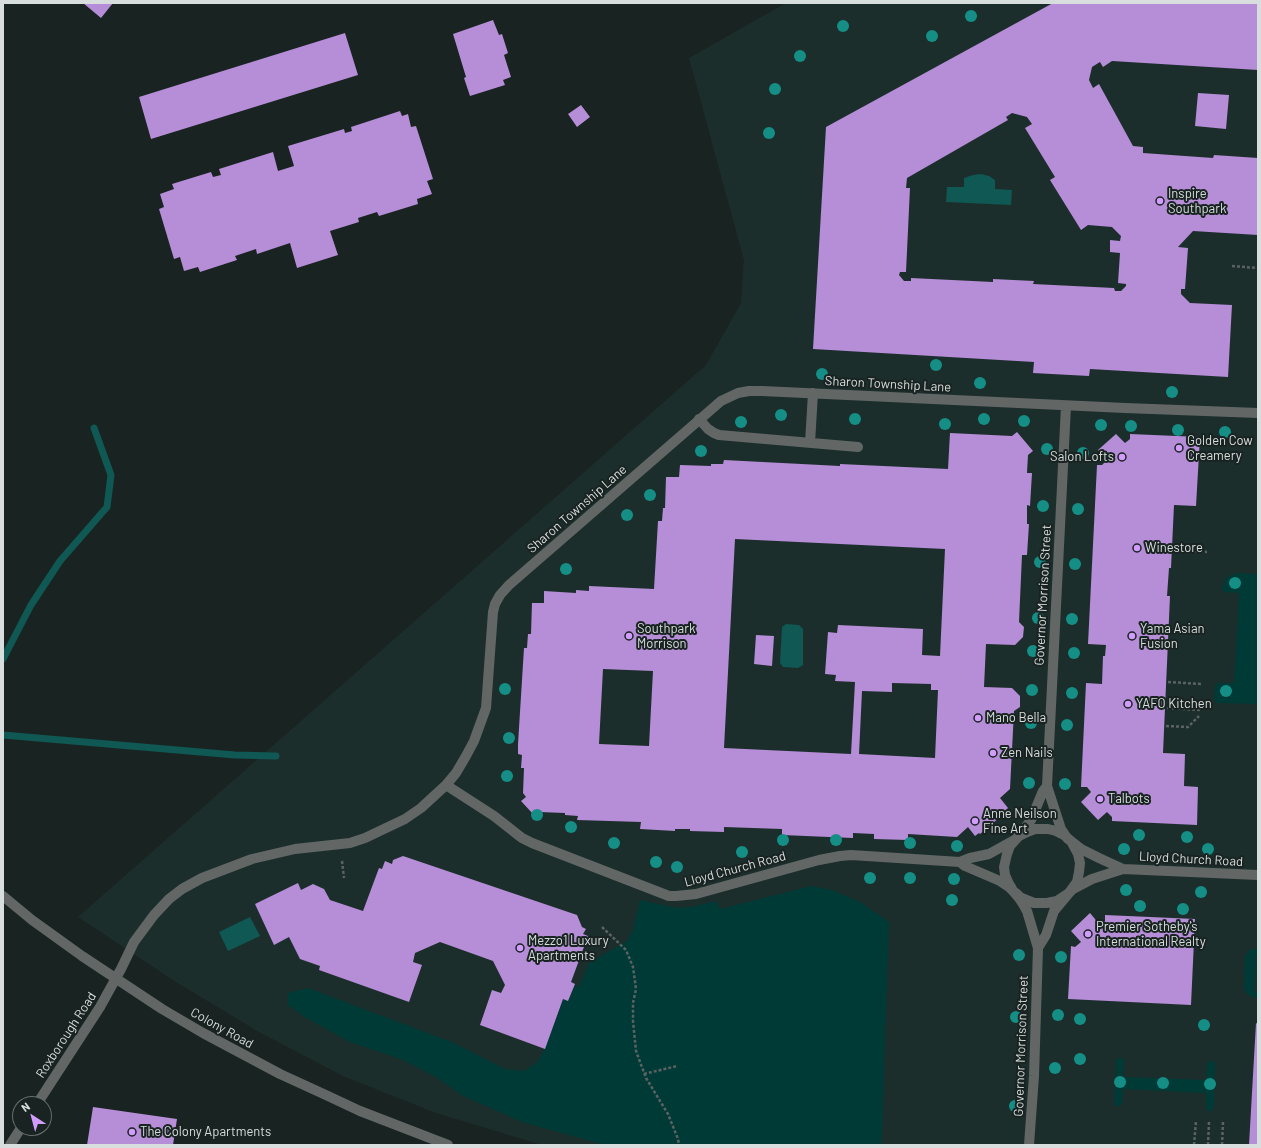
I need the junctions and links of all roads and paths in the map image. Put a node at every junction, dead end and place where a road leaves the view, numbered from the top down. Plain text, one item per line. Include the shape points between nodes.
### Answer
1 (1232, 266) dead end
2 (1258, 268) edge
3 (813, 393) junction
4 (1066, 406) junction
5 (1258, 413) edge
6 (700, 419) junction
7 (810, 443) junction
8 (858, 447) dead end
9 (1175, 550) dead end
10 (1207, 552) dead end
11 (1168, 682) dead end
12 (1201, 684) dead end
13 (1167, 708) dead end
14 (1200, 710) dead end
15 (1199, 716) dead end
16 (1166, 726) dead end
17 (446, 785) junction
18 (1047, 786) junction
19 (1067, 838) junction
20 (1016, 839) junction
21 (960, 862) junction
22 (1123, 869) junction
23 (1258, 875) edge
24 (1013, 891) junction
25 (1068, 893) junction
26 (3, 896) edge
27 (602, 927) dead end
28 (1038, 948) junction
29 (116, 979) junction
30 (677, 1066) dead end
31 (644, 1074) junction
32 (42, 1096) edge
33 (1196, 1121) dead end
34 (1209, 1122) dead end
35 (1223, 1122) dead end
36 (16, 1136) edge
37 (10, 1145) edge
38 (448, 1145) edge
39 (680, 1145) edge
40 (1029, 1145) edge
41 (1194, 1145) edge
42 (1208, 1145) edge
43 (1222, 1145) edge

1 - 2 path
3 - 4 street, Sharon Township Lane
3 - 6 street, Sharon Township Lane via 738,393 721,401
3 - 7 street
4 - 5 street, Sharon Township Lane
4 - 18 street, Governor Morrison Street
6 - 7 street via 708,429 719,435
6 - 17 street, Sharon Township Lane via 500,595 493,612 486,708 471,746
7 - 8 street
9 - 10 path
11 - 12 path
13 - 14 path
15 - 16 path via 1188,727
17 - 21 street, Lloyd Church Road via 532,843 669,896 696,894 840,856
17 - 29 street, Sharon Township Lane via 405,819 365,838 350,843 295,849 252,859 202,878 182,889 162,906 138,936
18 - 19 street, Governor Morrison Street via 1061,829
18 - 20 street, Governor Morrison Street via 1031,820
19 - 20 street via 1056,831 1044,828 1027,832
19 - 22 street, Lloyd Church Road via 1084,851
19 - 25 street, Governor Morrison Street via 1076,850 1080,863 1077,882
20 - 21 street, Lloyd Church Road via 989,854
20 - 24 street, Governor Morrison Street via 1006,854 1004,867
21 - 24 street, Lloyd Church Road via 1000,881
22 - 23 street, Lloyd Church Road
22 - 25 street, Lloyd Church Road via 1092,879
24 - 25 street via 1024,899 1038,904 1056,901
24 - 28 street, Governor Morrison Street via 1030,918
25 - 28 street, Governor Morrison Street via 1054,911 1046,935
26 - 29 street, Colony Road via 32,920
27 - 31 path via 626,950 633,967 636,989 633,1011 634,1036
28 - 40 street, Governor Morrison Street
29 - 32 street, Roxborough Road
29 - 38 street, Colony Road via 196,1029 280,1074 360,1111
30 - 31 path
31 - 39 path via 668,1114
33 - 41 path
34 - 42 path
35 - 43 path
36 - 37 street

